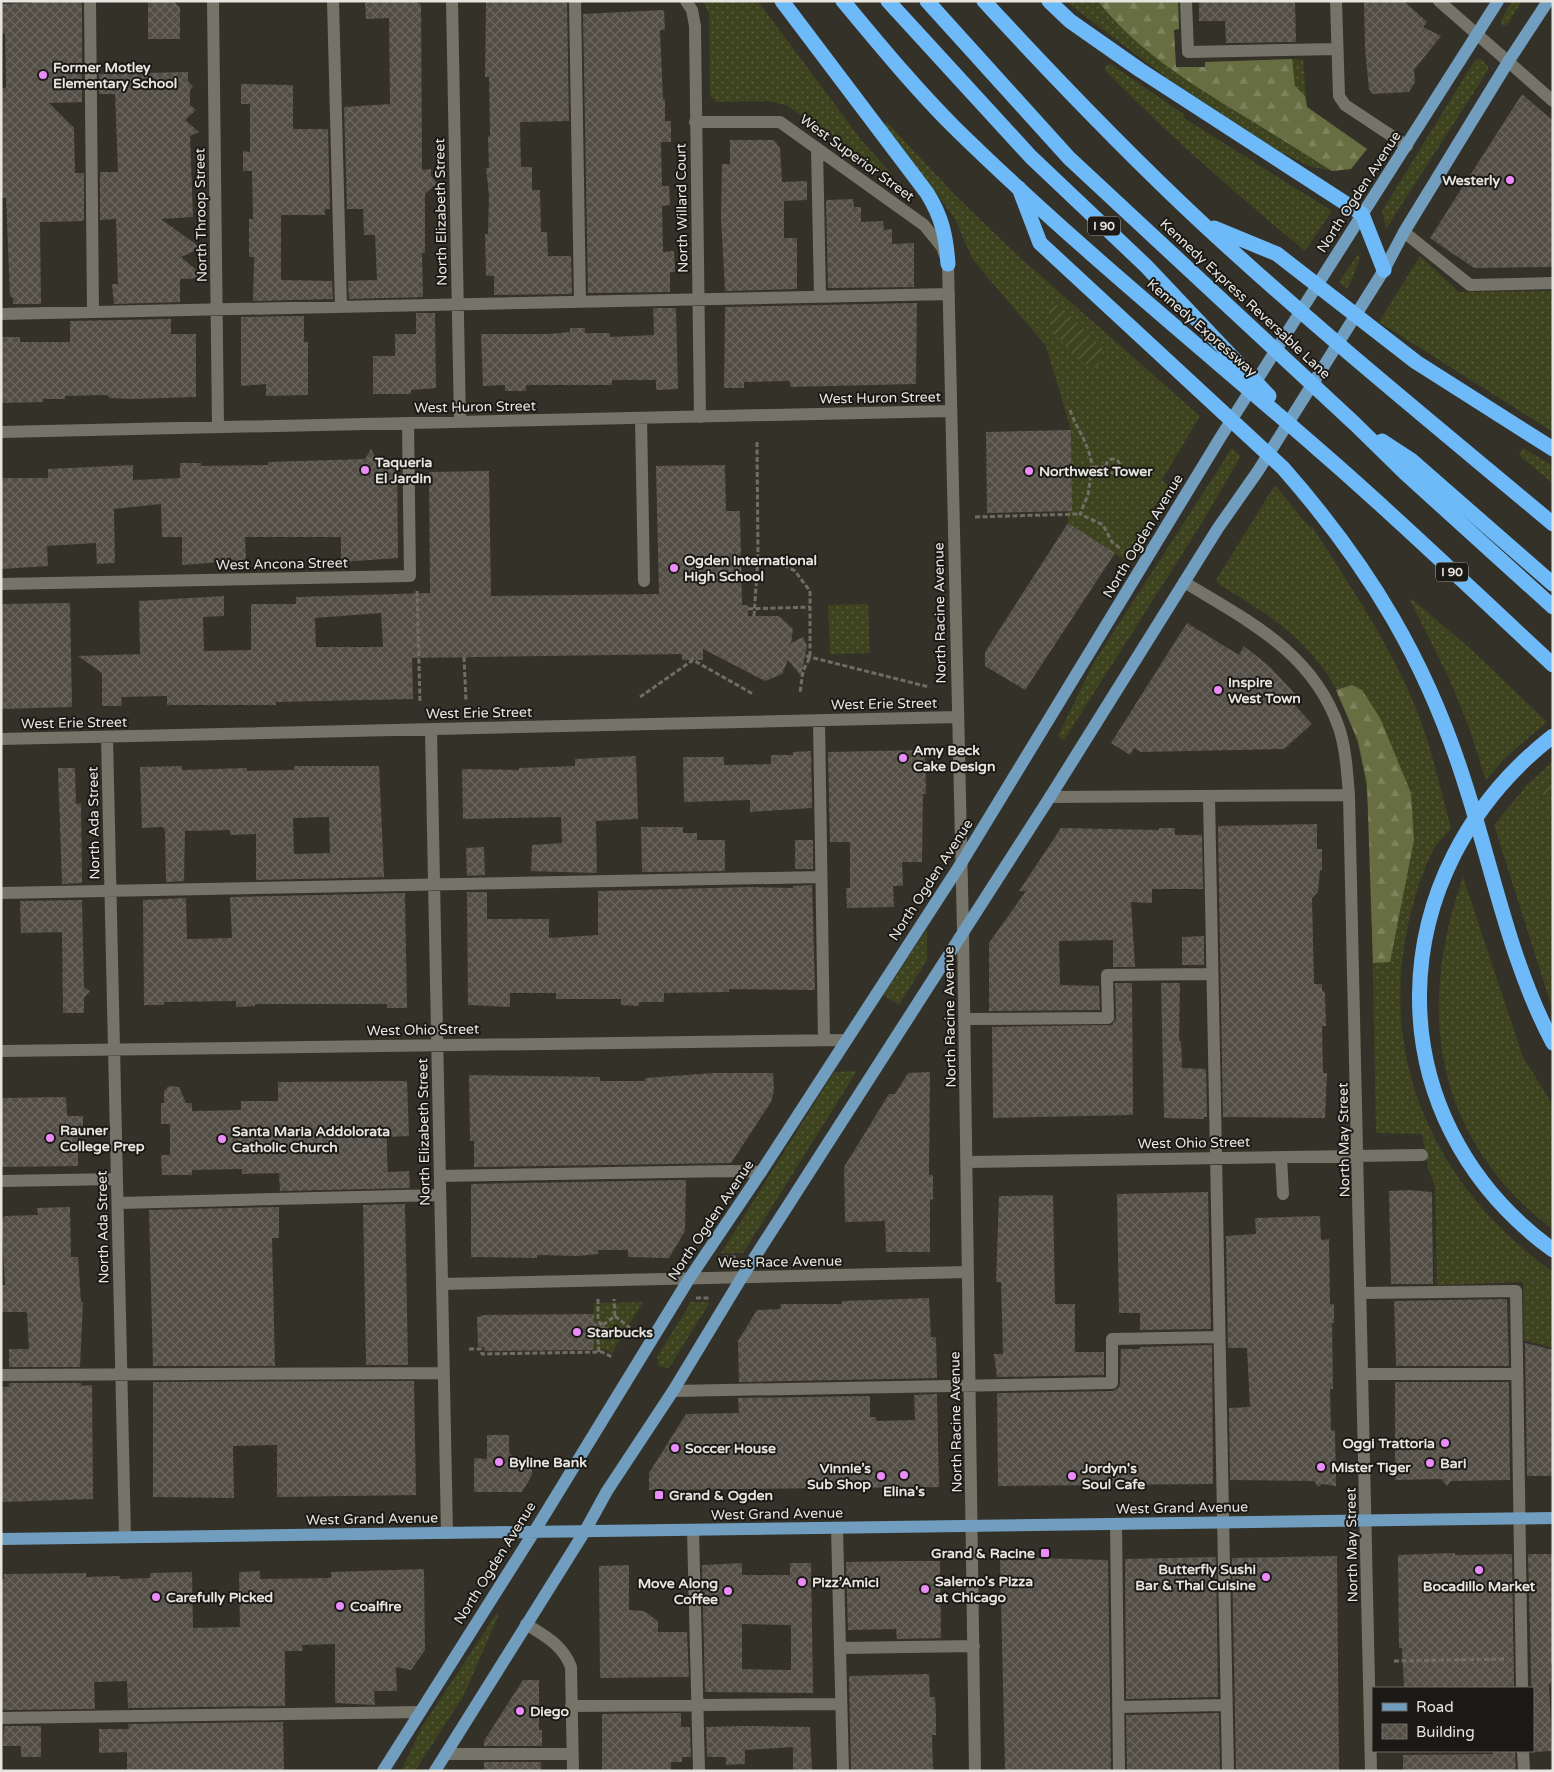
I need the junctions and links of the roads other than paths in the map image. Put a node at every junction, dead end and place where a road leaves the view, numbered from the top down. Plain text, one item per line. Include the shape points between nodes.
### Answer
1 (90, 1) edge
2 (213, 1) edge
3 (333, 1) edge
4 (452, 1) edge
5 (575, 1) edge
6 (686, 1) edge
7 (782, 1) edge
8 (843, 1) edge
9 (888, 1) edge
10 (927, 1) edge
11 (984, 1) edge
12 (1049, 1) edge
13 (1186, 1) edge
14 (1336, 1) edge
15 (1439, 1) edge
16 (1498, 1) edge
17 (1548, 1) edge
18 (1477, 34) junction
19 (1336, 49) junction
20 (1508, 62) junction
21 (1553, 101) edge
22 (695, 122) junction
23 (1407, 146) junction
24 (817, 148) junction
25 (1019, 188) junction
26 (1362, 214) junction
27 (1203, 224) junction
28 (1404, 232) junction
29 (948, 264) junction
30 (1384, 270) junction
31 (1553, 284) edge
32 (949, 294) junction
33 (820, 296) junction
34 (699, 299) junction
35 (580, 302) junction
36 (458, 304) junction
37 (342, 307) junction
38 (217, 310) junction
39 (92, 312) junction
40 (1, 314) edge
41 (950, 411) junction
42 (700, 417) junction
43 (641, 418) junction
44 (460, 422) junction
45 (408, 423) junction
46 (1355, 424) junction
47 (218, 427) junction
48 (1, 432) edge
49 (1553, 449) edge
50 (1321, 451) junction
51 (1553, 524) edge
52 (644, 581) dead end
53 (1184, 582) junction
54 (1, 584) edge
55 (1553, 584) edge
56 (1553, 608) edge
57 (1553, 665) edge
58 (958, 717) junction
59 (819, 720) junction
60 (431, 730) junction
61 (107, 737) junction
62 (1, 739) edge
63 (1548, 740) edge
64 (1350, 795) junction
65 (1209, 796) junction
66 (1050, 797) junction
67 (962, 862) junction
68 (821, 877) junction
69 (434, 885) junction
70 (110, 890) junction
71 (1, 893) edge
72 (963, 930) junction
73 (1212, 974) junction
74 (965, 1019) junction
75 (824, 1040) junction
76 (846, 1040) junction
77 (1553, 1043) edge
78 (437, 1045) junction
79 (114, 1050) junction
80 (1, 1051) edge
81 (1422, 1155) dead end
82 (1359, 1156) junction
83 (1216, 1157) junction
84 (1282, 1157) junction
85 (967, 1162) junction
86 (761, 1172) junction
87 (440, 1176) junction
88 (117, 1179) junction
89 (1, 1181) edge
90 (1284, 1194) dead end
91 (440, 1195) junction
92 (118, 1203) junction
93 (1553, 1250) edge
94 (968, 1272) junction
95 (742, 1277) junction
96 (689, 1279) junction
97 (442, 1284) junction
98 (1362, 1293) junction
99 (1220, 1337) junction
100 (444, 1373) junction
101 (1364, 1374) junction
102 (1517, 1374) junction
103 (1, 1375) edge
104 (122, 1375) junction
105 (970, 1385) junction
106 (673, 1391) junction
107 (1553, 1518) edge
108 (1518, 1519) junction
109 (1366, 1521) junction
110 (1223, 1523) junction
111 (1116, 1524) junction
112 (972, 1526) junction
113 (837, 1528) junction
114 (694, 1530) junction
115 (585, 1531) junction
116 (534, 1532) junction
117 (447, 1533) junction
118 (126, 1538) junction
119 (1, 1539) edge
120 (526, 1624) junction
121 (974, 1646) junction
122 (840, 1648) junction
123 (1522, 1687) edge
124 (841, 1704) junction
125 (1226, 1704) junction
126 (697, 1705) junction
127 (571, 1706) junction
128 (1118, 1706) junction
129 (420, 1712) junction
130 (1, 1718) edge
131 (1372, 1737) edge
132 (1523, 1752) edge
133 (446, 1754) junction
134 (572, 1754) junction
135 (383, 1771) edge
136 (436, 1771) edge
137 (572, 1771) edge
138 (698, 1771) edge
139 (843, 1771) edge
140 (975, 1771) edge
141 (1119, 1771) edge
142 (1228, 1771) edge
143 (1371, 1771) edge
144 (1524, 1771) edge

1 - 39 street
2 - 38 street, North Throop Street
3 - 37 street
4 - 36 street, North Elizabeth Street
5 - 35 street
6 - 22 street, North Willard Court via 692,10 695,26
7 - 29 highway via 939,212
8 - 25 highway, Kennedy Expressway / I 90 via 945,117
9 - 50 highway, I 90 via 1031,157 1146,266
10 - 46 highway, Kennedy Express Reversable Lane / I 90 via 1069,158
11 - 27 highway via 1103,128
12 - 26 highway via 1070,21 1140,70
13 - 19 street via 1188,52
14 - 19 street
15 - 18 street
16 - 18 main road, North Ogden Avenue
17 - 20 main road
18 - 20 street
18 - 23 main road, North Ogden Avenue
19 - 23 street via 1337,86 1344,105
20 - 21 street
20 - 28 main road
22 - 24 street, West Superior Street via 780,122
22 - 34 street, North Willard Court
23 - 26 main road, North Ogden Avenue
24 - 29 street, West Superior Street via 924,225 942,247
24 - 33 street
25 - 50 highway, Kennedy Expressway / I 90 via 1187,338
25 - 77 highway via 1040,243 1283,468 1318,507 1358,561 1400,628 1434,698 1467,788 1517,960
26 - 30 highway
26 - 67 main road, North Ogden Avenue via 1220,438
27 - 49 highway via 1277,254 1416,362
27 - 51 highway via 1319,328
28 - 30 main road
28 - 31 street via 1470,285
29 - 32 street, North Racine Avenue
30 - 53 main road
32 - 33 street
32 - 41 street, North Racine Avenue
33 - 34 street
34 - 35 street
34 - 42 street, North Willard Court
35 - 36 street
36 - 37 street
36 - 44 street, North Elizabeth Street
37 - 38 street
38 - 39 street
38 - 47 street, North Throop Street
39 - 40 street
41 - 42 street, West Huron Street
41 - 58 street, North Racine Avenue
42 - 43 street, West Huron Street
43 - 44 street, West Huron Street
43 - 52 street
44 - 45 street, West Huron Street
45 - 47 street, West Huron Street
45 - 54 street, West Ancona Street via 410,576
46 - 55 highway, I 90 via 1411,460
46 - 56 highway, Kennedy Express Reversable Lane / I 90 via 1404,473
47 - 48 street, West Huron Street
50 - 57 highway, Kennedy Expressway / I 90
53 - 64 street, North May Street via 1269,635 1292,654 1316,683 1339,729
53 - 66 main road
58 - 59 street, West Erie Street
58 - 67 street, North Racine Avenue
59 - 60 street, West Erie Street
59 - 68 street
60 - 61 street, West Erie Street
60 - 69 street, North Elizabeth Street
61 - 62 street, West Erie Street
61 - 70 street, North Ada Street
63 - 93 highway via 1496,791 1452,856 1428,923 1420,977 1419,1016 1430,1081 1449,1130 1468,1163 1509,1212
64 - 65 street
64 - 82 street, North May Street
65 - 66 street
65 - 73 street
66 - 72 main road
67 - 72 street, North Racine Avenue
67 - 76 main road, North Ogden Avenue
68 - 69 street
68 - 75 street
69 - 70 street
69 - 78 street, North Elizabeth Street
70 - 71 street
70 - 79 street, North Ada Street
72 - 74 street, North Racine Avenue
72 - 95 main road
73 - 74 street via 1107,975 1108,1018
73 - 83 street
74 - 85 street, North Racine Avenue
75 - 76 street, West Ohio Street
75 - 78 street, West Ohio Street
76 - 86 main road, North Ogden Avenue
78 - 79 street, West Ohio Street
78 - 87 street, North Elizabeth Street
79 - 80 street, West Ohio Street
79 - 88 street, North Ada Street
81 - 82 street, West Ohio Street
82 - 84 street, West Ohio Street
82 - 98 street, North May Street
83 - 84 street, West Ohio Street
83 - 85 street, West Ohio Street
83 - 99 street
84 - 90 street
85 - 94 street, North Racine Avenue
86 - 87 street
86 - 96 main road, North Ogden Avenue
87 - 91 street, North Elizabeth Street
88 - 89 street
88 - 92 street, North Ada Street
91 - 92 street
91 - 97 street, North Elizabeth Street
92 - 104 street, North Ada Street
94 - 95 street, West Race Avenue
94 - 105 street, North Racine Avenue
95 - 96 street, West Race Avenue
95 - 106 main road
96 - 97 street, West Race Avenue
96 - 116 main road, North Ogden Avenue
97 - 100 street, North Elizabeth Street
98 - 101 street, North May Street
98 - 102 street via 1516,1291
99 - 105 street via 1112,1339 1112,1383
99 - 110 street
100 - 104 street
100 - 117 street, North Elizabeth Street
101 - 102 street
101 - 109 street, North May Street
102 - 108 street
103 - 104 street
104 - 118 street, North Ada Street
105 - 106 street
105 - 112 street, North Racine Avenue
106 - 115 main road via 607,1491
107 - 108 main road, West Grand Avenue
108 - 109 main road, West Grand Avenue
108 - 123 street
109 - 110 main road, West Grand Avenue
109 - 131 street, North May Street
110 - 111 main road, West Grand Avenue
110 - 125 street
111 - 112 main road, West Grand Avenue
111 - 128 street
112 - 113 main road, West Grand Avenue
112 - 121 street, North Racine Avenue
113 - 114 main road, West Grand Avenue
113 - 122 street
114 - 115 main road, West Grand Avenue
114 - 126 street
115 - 116 main road, West Grand Avenue
115 - 120 main road
116 - 117 main road, West Grand Avenue
116 - 129 main road, North Ogden Avenue
117 - 118 main road, West Grand Avenue
118 - 119 main road, West Grand Avenue
120 - 127 street via 560,1647 567,1656 571,1667
120 - 133 main road
121 - 122 street
121 - 140 street, North Racine Avenue
122 - 124 street
124 - 126 street
124 - 139 street
125 - 128 street
125 - 142 street
126 - 127 street
126 - 138 street
127 - 134 street
128 - 141 street
129 - 130 street
129 - 135 main road, North Ogden Avenue
131 - 143 street, North May Street
132 - 144 street
133 - 134 street
133 - 136 main road
134 - 137 street

